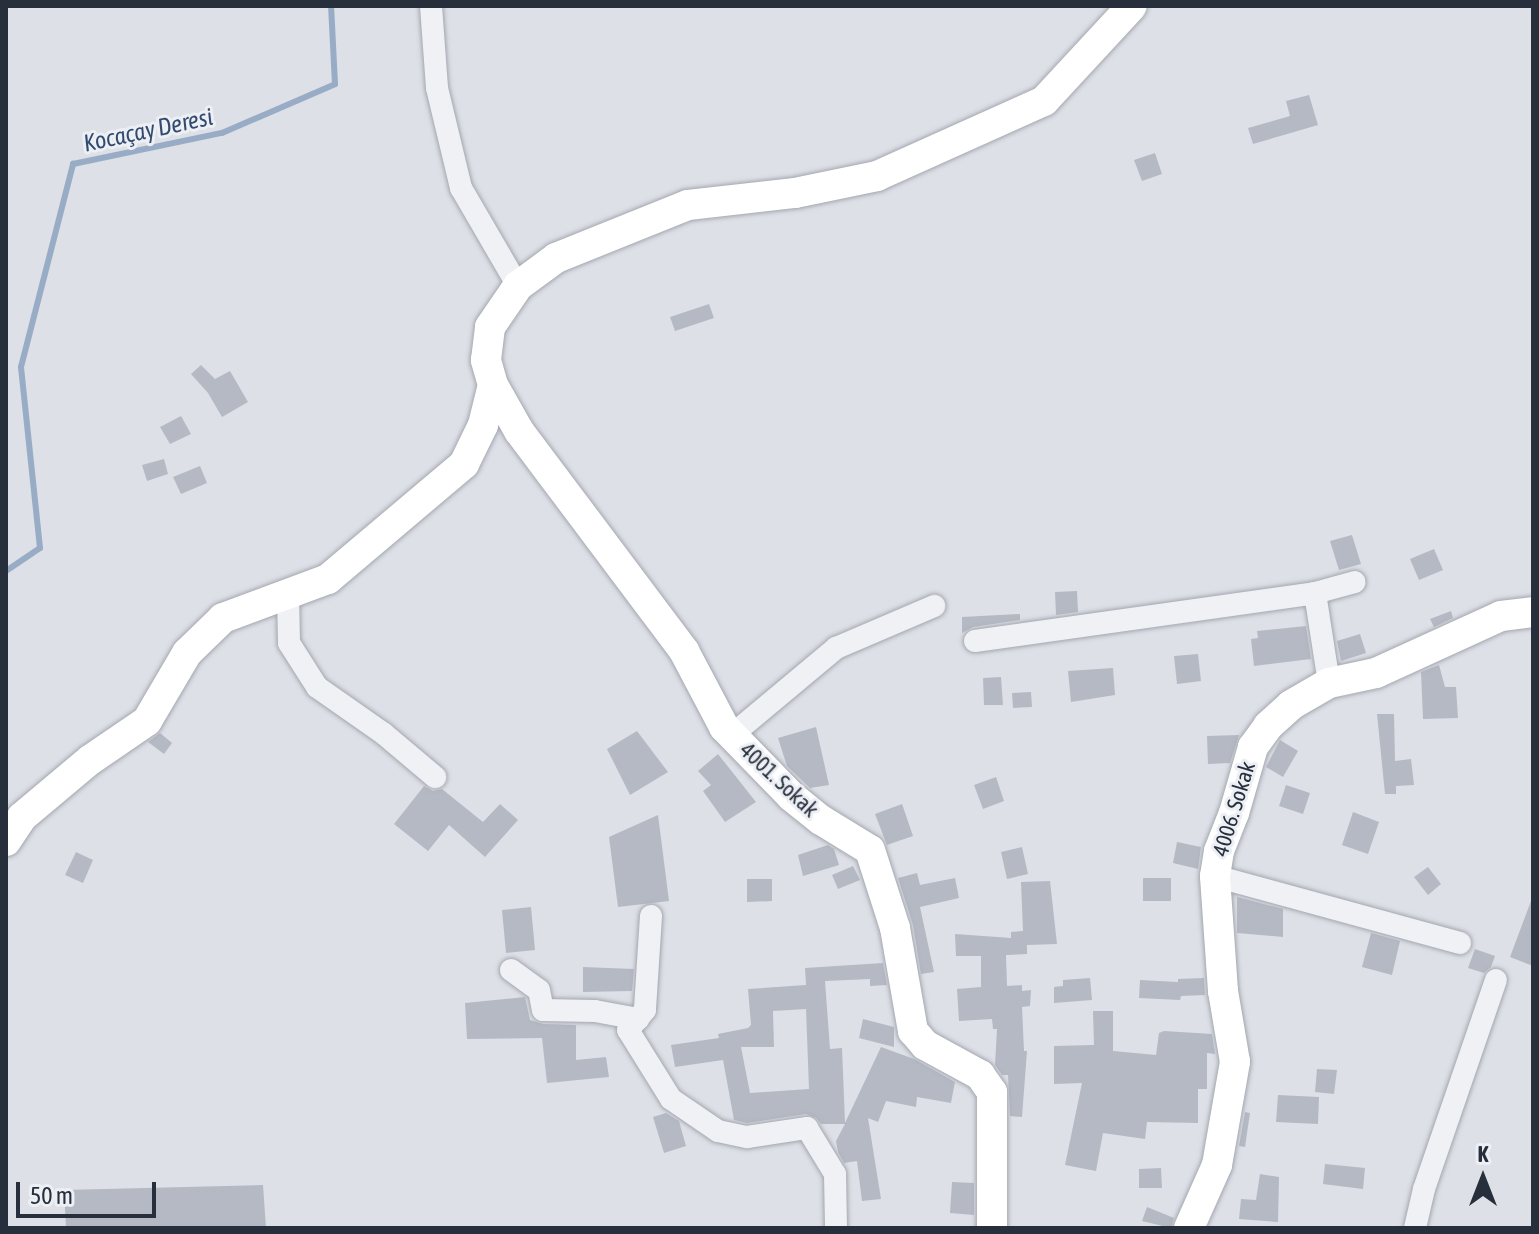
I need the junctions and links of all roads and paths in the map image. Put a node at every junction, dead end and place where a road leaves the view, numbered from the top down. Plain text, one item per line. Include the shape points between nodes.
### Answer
1 (431, 6) edge
2 (1132, 6) edge
3 (518, 286) junction
4 (493, 385) junction
5 (1355, 582) dead end
6 (1315, 593) junction
7 (288, 594) junction
8 (934, 606) dead end
9 (1533, 612) edge
10 (975, 641) dead end
11 (1329, 683) junction
12 (732, 735) junction
13 (435, 777) dead end
14 (6, 841) edge
15 (1215, 876) junction
16 (651, 916) dead end
17 (1460, 943) dead end
18 (511, 970) dead end
19 (1496, 980) dead end
20 (638, 1019) junction
21 (836, 1228) edge
22 (992, 1228) edge
23 (1189, 1228) edge
24 (1415, 1228) edge

1 - 3 street via 437,88 461,188
2 - 3 street via 1044,101 877,176 795,193 688,205 556,258
3 - 4 street via 490,327 486,360
4 - 7 street via 483,425 464,464 328,579
4 - 12 street, 4001. Sokak via 519,431 684,651
5 - 6 street
6 - 10 street
6 - 11 street
7 - 13 street via 289,643 317,687
7 - 14 street via 223,618 187,653 147,721 22,817
8 - 12 street via 836,648
9 - 11 street, 4006. Sokak via 1501,616 1376,673
11 - 15 street, 4006. Sokak via 1291,705 1253,747
12 - 22 street, 4001. Sokak via 791,796 870,850 895,928 913,1031 925,1045 980,1075 992,1092
15 - 17 street
15 - 23 street, 4006. Sokak via 1223,991 1235,1062 1217,1165
16 - 20 street via 645,1010
18 - 20 street via 539,990 543,1010
19 - 24 street
20 - 21 street via 628,1030 671,1099 718,1131 747,1137 807,1128 835,1174

